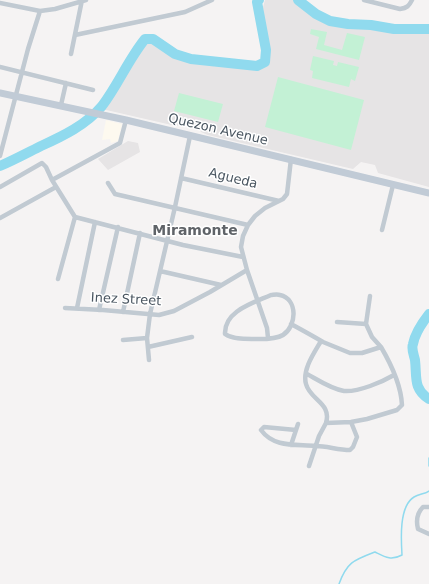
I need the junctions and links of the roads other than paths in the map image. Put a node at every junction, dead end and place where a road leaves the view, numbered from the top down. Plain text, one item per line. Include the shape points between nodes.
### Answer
1 (83, 0) edge
2 (212, 0) edge
3 (364, 0) edge
4 (412, 0) edge
5 (0, 3) edge
6 (40, 11) junction
7 (75, 35) junction
8 (71, 54) dead end
9 (0, 67) edge
10 (22, 73) junction
11 (66, 83) junction
12 (93, 90) dead end
13 (0, 93) edge
14 (16, 97) junction
15 (61, 105) junction
16 (126, 120) junction
17 (3, 134) edge
18 (190, 136) junction
19 (0, 156) edge
20 (291, 159) junction
21 (181, 178) junction
22 (52, 180) junction
23 (108, 182) dead end
24 (394, 185) junction
25 (0, 187) edge
26 (56, 187) junction
27 (429, 193) edge
28 (279, 201) junction
29 (175, 207) junction
30 (75, 217) junction
31 (0, 218) edge
32 (95, 222) junction
33 (248, 226) junction
34 (118, 228) junction
35 (382, 230) dead end
36 (140, 233) junction
37 (167, 241) junction
38 (243, 257) junction
39 (247, 270) junction
40 (160, 272) junction
41 (58, 279) dead end
42 (221, 285) junction
43 (370, 296) dead end
44 (257, 301) junction
45 (65, 308) dead end
46 (76, 308) junction
47 (99, 310) junction
48 (123, 312) junction
49 (150, 314) junction
50 (337, 322) dead end
51 (291, 324) junction
52 (366, 324) junction
53 (192, 337) dead end
54 (147, 338) junction
55 (268, 338) junction
56 (123, 340) dead end
57 (321, 341) junction
58 (148, 347) junction
59 (381, 347) junction
60 (149, 360) dead end
61 (306, 374) junction
62 (394, 375) junction
63 (351, 422) junction
64 (326, 423) junction
65 (298, 424) dead end
66 (296, 430) junction
67 (291, 445) junction
68 (316, 446) junction
69 (309, 466) dead end
70 (429, 507) edge
71 (429, 534) edge

1 - 6 street
1 - 7 street
2 - 7 street via 185,12
3 - 4 street via 400,9 409,6
5 - 6 street
6 - 10 street
7 - 8 street
9 - 10 street
10 - 11 street
10 - 14 street
11 - 12 street
11 - 15 street
13 - 14 main road, Quezon Avenue
14 - 15 main road, Quezon Avenue
14 - 17 street
15 - 16 main road, Quezon Avenue
16 - 18 main road, Quezon Avenue
16 - 22 street via 120,143
17 - 19 street
18 - 20 main road, Quezon Avenue
18 - 21 street
20 - 24 main road, Quezon Avenue
20 - 28 street via 288,194
21 - 28 street, Agueda
21 - 29 street
22 - 25 street via 42,163
22 - 26 street
23 - 29 street via 115,194
24 - 27 main road, Quezon Avenue
24 - 35 street
26 - 30 street
26 - 31 street
28 - 33 street via 255,216
29 - 33 street
29 - 37 street
30 - 32 street
30 - 41 street
32 - 34 street
32 - 46 street
33 - 38 street via 241,247
34 - 36 street
34 - 47 street
36 - 37 street
36 - 48 street
37 - 38 street
37 - 40 street
38 - 39 street
39 - 42 street, Inez Street
39 - 44 street
40 - 42 street
40 - 49 street
42 - 49 street, Inez Street via 174,311 159,315
43 - 52 street
44 - 51 street via 271,295 287,298 293,308 294,317
44 - 55 street
44 - 55 street via 236,312 229,320 225,334 235,338
45 - 46 street, Inez Street
46 - 47 street, Inez Street
47 - 48 street, Inez Street
48 - 49 street, Inez Street
49 - 54 street
50 - 52 street
51 - 55 street via 282,335
51 - 57 street
52 - 59 street via 372,337
53 - 58 street
54 - 56 street
54 - 58 street
57 - 59 street via 350,353 362,353
57 - 61 street
58 - 60 street
59 - 62 street
61 - 62 street via 344,391 377,384
61 - 64 street via 308,389 325,406 328,418
62 - 63 street via 402,405 397,410
63 - 64 street
63 - 68 street via 357,437 350,450
64 - 68 street
65 - 66 street
66 - 67 street
66 - 67 street via 264,427 261,430 277,443
67 - 68 street
68 - 69 street
70 - 71 street via 423,507 419,511 416,523 418,529

